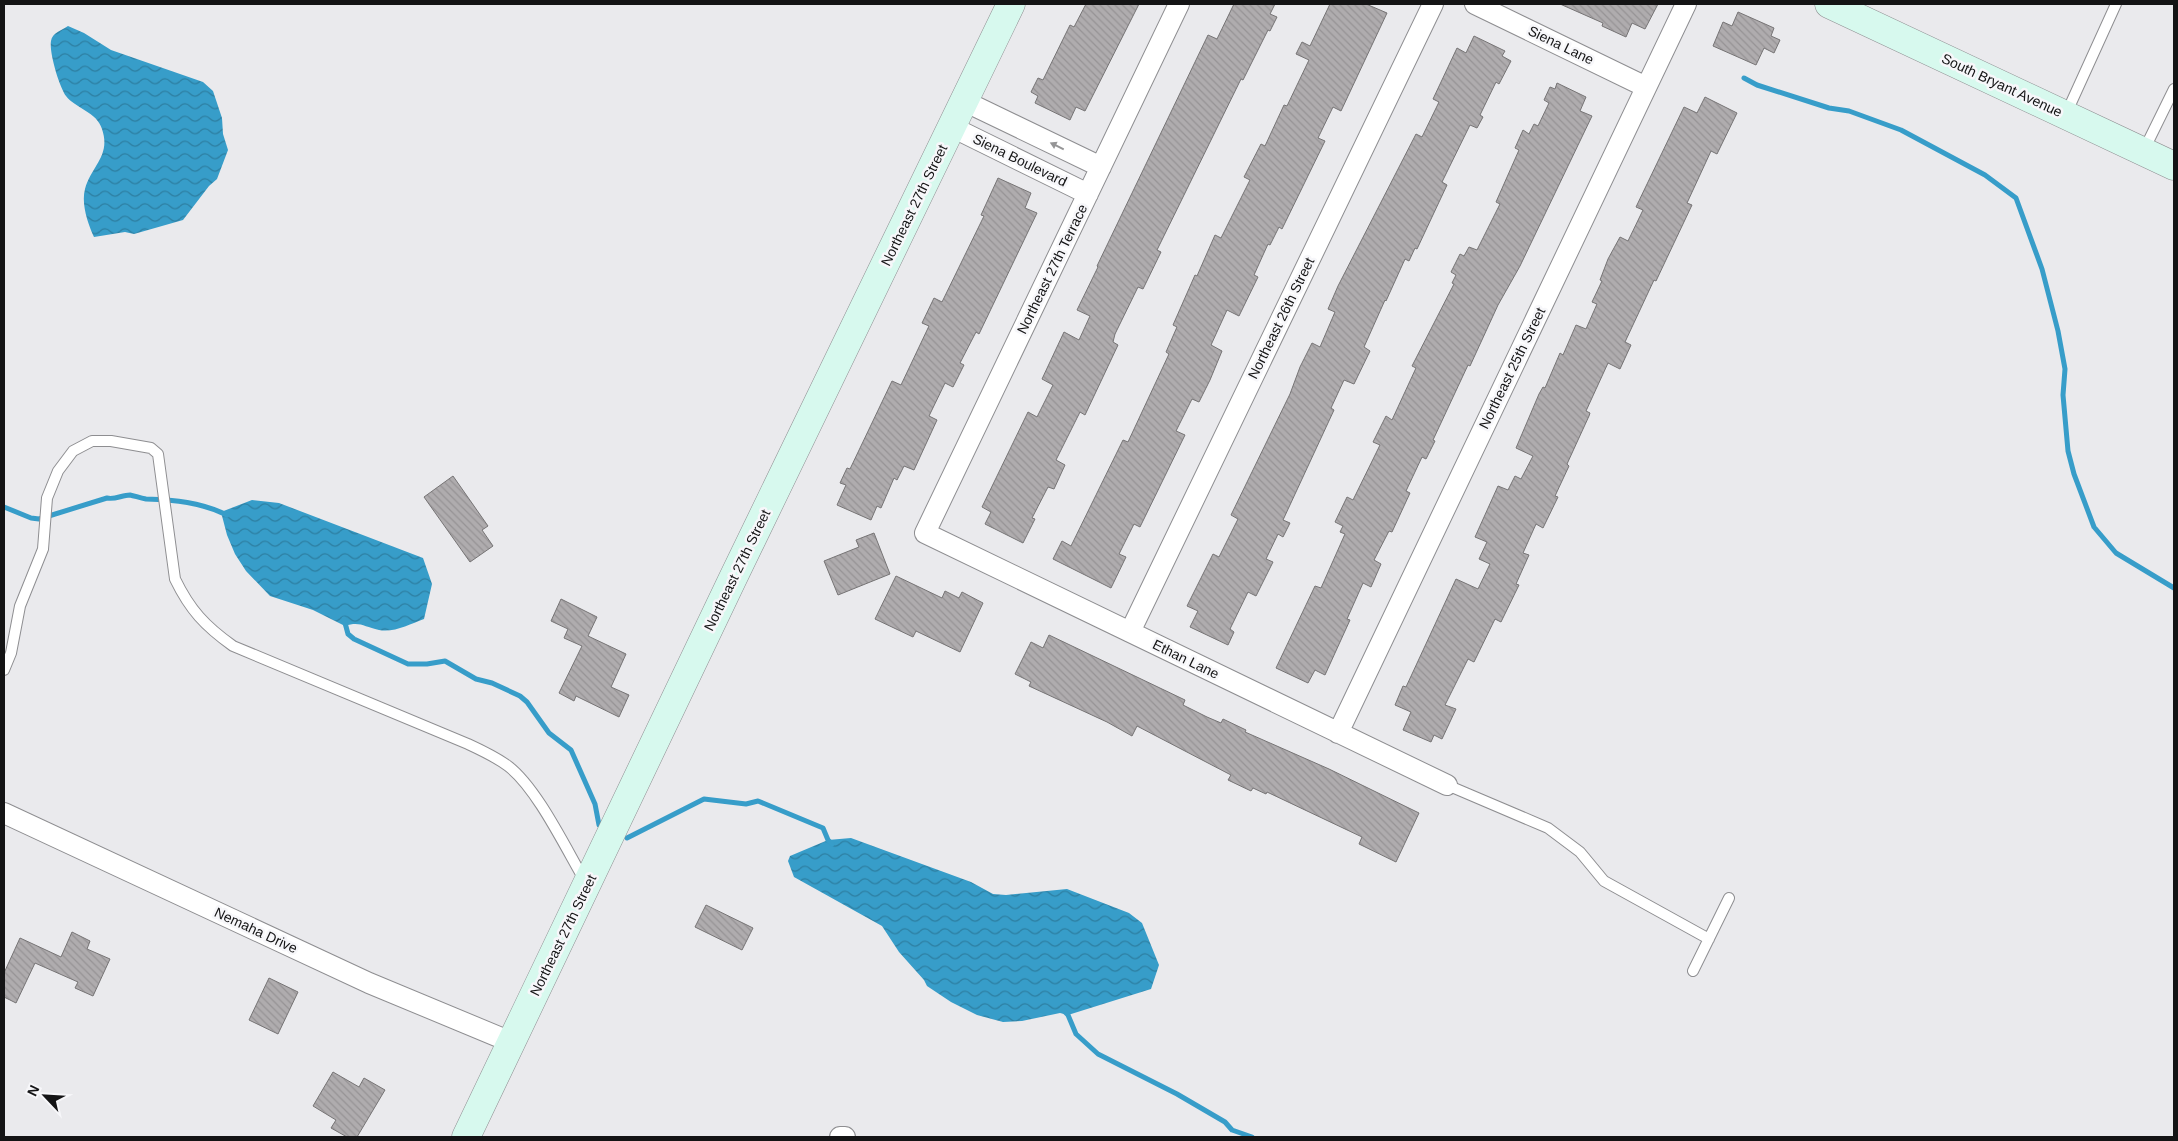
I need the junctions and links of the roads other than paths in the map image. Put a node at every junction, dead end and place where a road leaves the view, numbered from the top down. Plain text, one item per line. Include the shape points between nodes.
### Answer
1 (1011, 4) edge
2 (1178, 4) edge
3 (1433, 4) edge
4 (1475, 4) edge
5 (1686, 4) edge
6 (2116, 4) edge
7 (1835, 5) edge
8 (1646, 87) junction
9 (2174, 89) edge
10 (964, 101) junction
11 (2066, 114) junction
12 (952, 126) junction
13 (2143, 151) junction
14 (2174, 166) edge
15 (1101, 167) junction
16 (1088, 194) junction
17 (925, 534) joint
18 (1130, 632) junction
19 (4, 670) edge
20 (1338, 733) junction
21 (1446, 785) joint
22 (4, 813) edge
23 (587, 885) junction
24 (1729, 898) dead end
25 (1709, 939) junction
26 (1693, 971) dead end
27 (511, 1042) junction
28 (466, 1137) edge

1 - 10 street, Northeast 27th Street
2 - 15 street, Northeast 27th Terrace
3 - 18 street, Northeast 26th Street
4 - 8 street, Siena Lane
5 - 8 street, Northeast 25th Street
6 - 11 lane
7 - 11 street, South Bryant Avenue
8 - 20 street, Northeast 25th Street
9 - 13 lane
10 - 12 street, Northeast 27th Street
15 -> 10 street, Siena Boulevard
11 - 13 street, South Bryant Avenue
12 - 16 street, Siena Boulevard
12 - 23 street, Northeast 27th Street
13 - 14 street, South Bryant Avenue
15 - 16 street, Northeast 27th Terrace
16 - 17 street, Northeast 27th Terrace
17 - 18 street, Ethan Lane
18 - 20 street, Ethan Lane
19 - 23 lane via 11,654 20,606 43,549 47,498 58,470 73,451 92,441 151,448 158,454 175,579 195,614 233,646 468,744 509,767 540,804
20 - 21 street, Ethan Lane
21 - 25 lane via 1548,828 1580,852 1604,881
22 - 27 street, Nemaha Drive via 370,983
23 - 27 street, Northeast 27th Street
24 - 25 lane
25 - 26 lane
27 - 28 street, Northeast 27th Street

